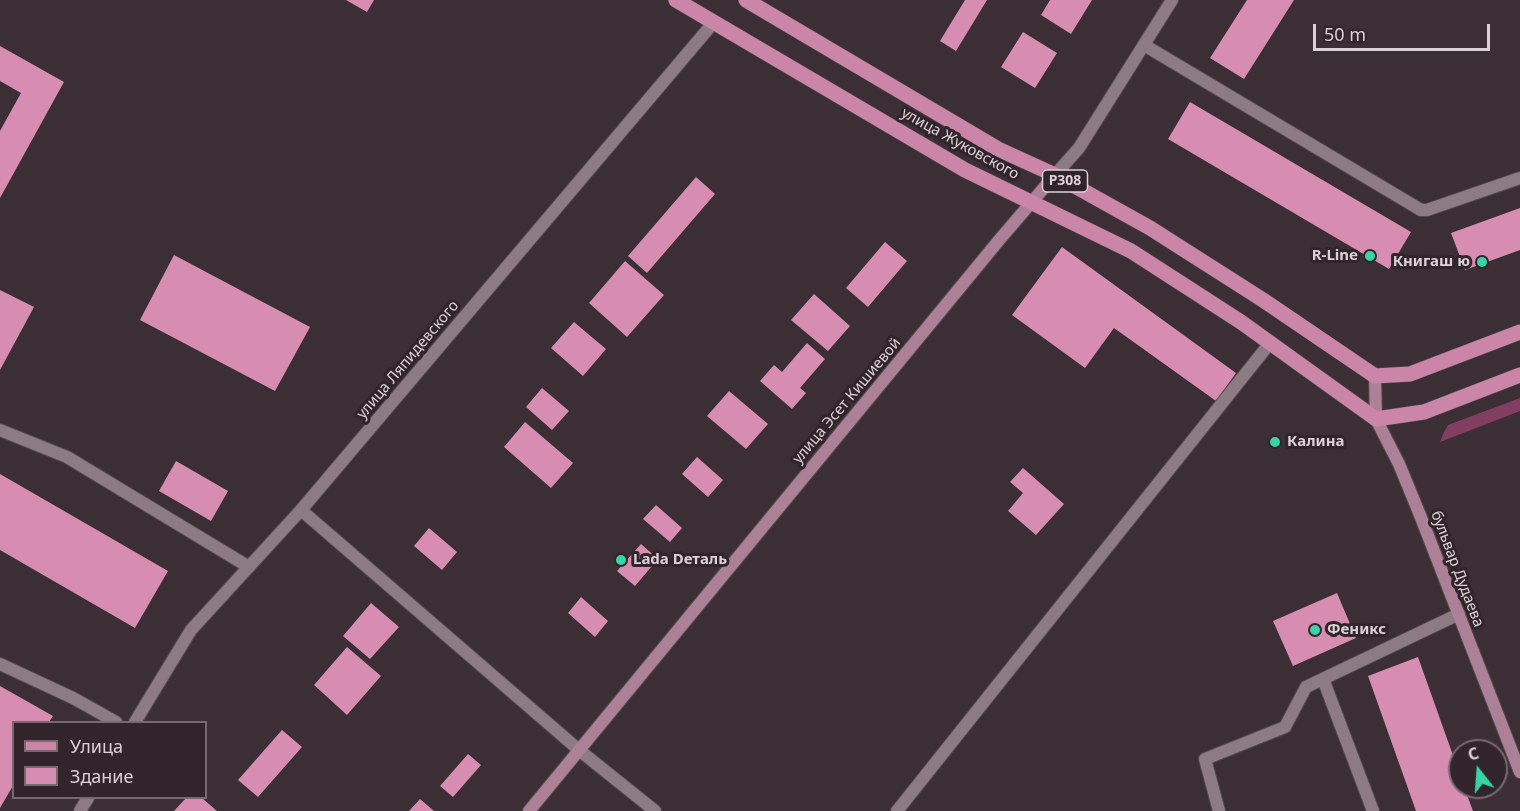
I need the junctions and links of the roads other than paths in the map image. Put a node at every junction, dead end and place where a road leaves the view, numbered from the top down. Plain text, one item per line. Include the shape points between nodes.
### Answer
1 (676, 0) edge
2 (746, 0) edge
3 (1172, 0) edge
4 (714, 22) junction
5 (1144, 45) junction
6 (1055, 175) junction
7 (1520, 178) edge
8 (1031, 203) junction
9 (1520, 332) edge
10 (1270, 343) junction
11 (1520, 375) edge
12 (1375, 376) junction
13 (1376, 419) junction
14 (0, 430) edge
15 (301, 510) junction
16 (249, 567) junction
17 (1459, 614) junction
18 (0, 664) edge
19 (1323, 679) junction
20 (113, 721) edge
21 (136, 721) edge
22 (579, 750) junction
23 (1520, 772) edge
24 (529, 811) edge
25 (655, 811) edge
26 (897, 811) edge
27 (1219, 811) edge
28 (1373, 811) edge

1 - 4 main road, улица Жуковского / P308
2 - 6 main road, P308 via 998,149
3 - 5 street, улица Эсет Кишиевой
4 - 8 main road, улица Жуковского / P308 via 965,170
4 - 15 street, улица Ляпидевского
5 - 6 street, улица Эсет Кишиевой via 1079,148
5 - 7 street via 1421,210
6 - 8 main road, улица Эсет Кишиевой
6 - 12 main road, P308 via 1150,228
8 - 10 main road, улица Жуковского / P308 via 1131,251
8 - 22 main road, улица Эсет Кишиевой
9 - 12 main road via 1410,375
10 - 13 main road, улица Жуковского / P308
10 - 26 street
11 - 13 main road via 1424,412
12 - 13 main road, бульвар Дудаева
13 - 17 main road, бульвар Дудаева via 1399,464
14 - 16 street via 68,457
15 - 16 street, улица Ляпидевского
15 - 22 street
16 - 21 street, улица Ляпидевского via 191,630
17 - 19 street
17 - 23 main road, бульвар Дудаева
18 - 20 street
19 - 27 street via 1306,687 1285,727 1205,759
19 - 28 street
22 - 24 main road, улица Эсет Кишиевой
22 - 25 street

